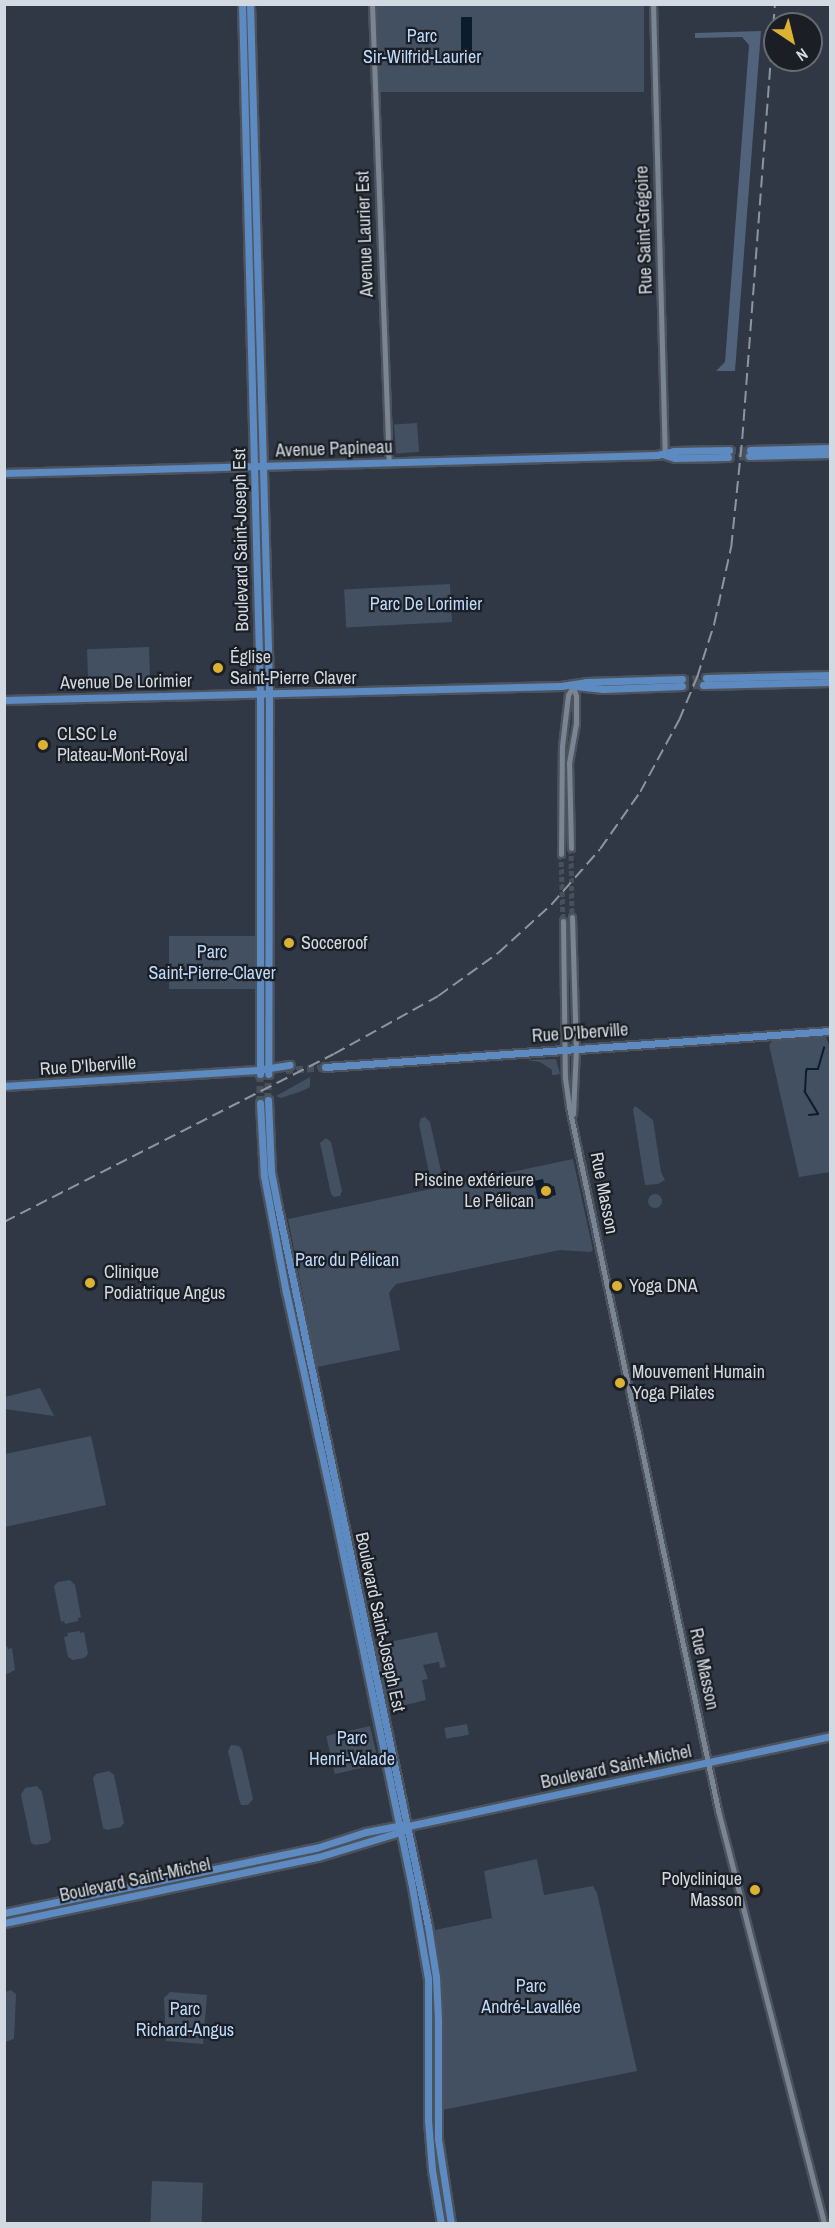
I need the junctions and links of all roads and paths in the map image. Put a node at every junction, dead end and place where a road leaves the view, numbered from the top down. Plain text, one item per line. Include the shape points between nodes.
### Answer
1 (242, 4) edge
2 (250, 4) edge
3 (372, 4) edge
4 (653, 4) edge
5 (831, 448) edge
6 (729, 453) tunnel mouth
7 (665, 454) junction
8 (831, 454) edge
9 (389, 462) junction
10 (255, 466) junction
11 (263, 466) junction
12 (4, 473) edge
13 (831, 675) edge
14 (831, 682) edge
15 (682, 683) tunnel mouth
16 (573, 686) junction
17 (260, 694) junction
18 (269, 694) junction
19 (4, 700) edge
20 (571, 848) tunnel mouth
21 (561, 854) tunnel mouth
22 (572, 917) tunnel mouth
23 (563, 921) tunnel mouth
24 (831, 1031) edge
25 (576, 1048) junction
26 (566, 1049) junction
27 (328, 1065) tunnel mouth
28 (285, 1068) tunnel mouth
29 (264, 1072) junction
30 (4, 1086) edge
31 (25, 1086) junction
32 (4, 1090) edge
33 (268, 1100) tunnel mouth
34 (260, 1103) tunnel mouth
35 (573, 1116) junction
36 (831, 1736) edge
37 (709, 1762) junction
38 (398, 1824) junction
39 (408, 1826) junction
40 (400, 1832) junction
41 (4, 1913) edge
42 (4, 1923) edge
43 (441, 2223) edge
44 (451, 2223) edge
45 (824, 2223) edge

1 - 10 main road, Boulevard Saint-Joseph Est
2 - 11 main road, Boulevard Saint-Joseph Est
3 - 9 street, Avenue Laurier Est
4 - 7 street, Rue Saint-Grégoire
5 - 8 main road via 749,453
6 - 7 main road, Avenue Papineau via 675,458
7 - 9 main road, Avenue Papineau
9 - 11 main road, Avenue Papineau
10 - 11 main road, Avenue Papineau
10 - 12 main road, Avenue Papineau
10 - 17 main road, Boulevard Saint-Joseph Est
11 - 18 main road, Boulevard Saint-Joseph Est
13 - 14 main road via 704,681
15 - 16 main road, Avenue De Lorimier via 603,689
16 - 18 main road, Avenue De Lorimier
16 - 20 street via 576,724 569,763
16 - 21 street via 568,695 562,746
17 - 18 main road, Avenue De Lorimier
17 - 19 main road, Avenue De Lorimier
17 - 29 main road, Boulevard Saint-Joseph Est
18 - 29 main road, Boulevard Saint-Joseph Est
22 - 25 street, Rue Masson
23 - 26 street, Rue Masson
24 - 25 main road, Rue D'Iberville
25 - 26 main road, Rue D'Iberville
25 - 35 street, Rue Masson
26 - 27 main road, Rue D'Iberville
26 - 35 street, Rue Masson via 566,1088
28 - 29 main road, Rue D'Iberville
29 - 31 main road, Rue D'Iberville
30 - 31 main road, Rue D'Iberville
31 - 32 main road
33 - 39 main road, Boulevard Saint-Joseph Est via 273,1181
34 - 38 main road, Boulevard Saint-Joseph Est via 261,1148 270,1207
35 - 37 street, Rue Masson
36 - 37 main road, Boulevard Saint-Michel
37 - 39 main road, Boulevard Saint-Michel
37 - 45 street, Rue Masson
38 - 39 main road, Boulevard Saint-Michel
38 - 40 main road, Boulevard Saint-Joseph Est
38 - 41 main road, Boulevard Saint-Michel via 316,1848
39 - 40 main road, Boulevard Saint-Michel
39 - 44 main road, Boulevard Saint-Joseph Est via 436,1977 437,2119
40 - 42 main road, Boulevard Saint-Michel via 318,1857
40 - 43 main road, Boulevard Saint-Joseph Est via 428,1978 428,2120

